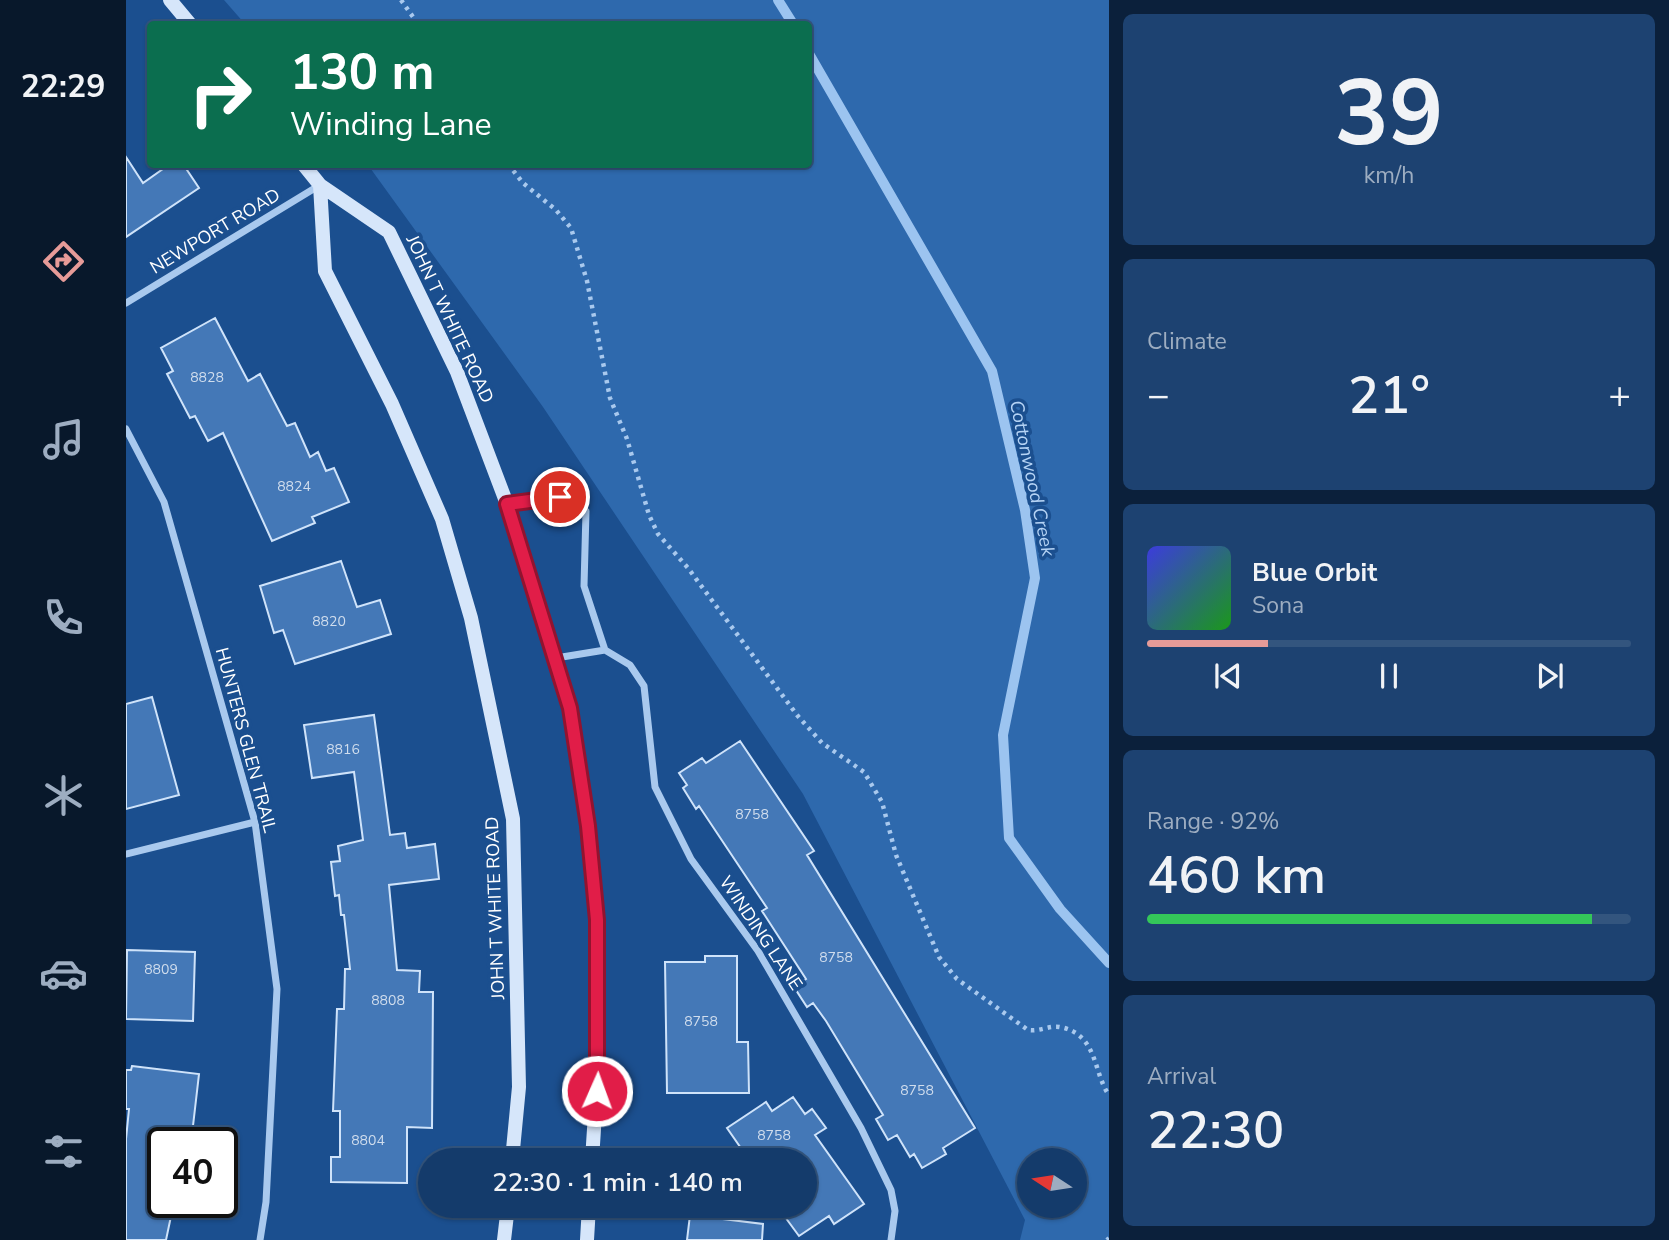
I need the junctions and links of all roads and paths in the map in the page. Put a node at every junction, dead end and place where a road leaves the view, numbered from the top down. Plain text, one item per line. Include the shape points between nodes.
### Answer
1 (170, 0) edge
2 (401, 0) edge
3 (188, 21) edge
4 (416, 21) edge
5 (306, 168) edge
6 (511, 168) edge
7 (320, 185) junction
8 (126, 303) edge
9 (126, 429) edge
10 (507, 504) junction
11 (605, 650) junction
12 (556, 658) junction
13 (255, 822) junction
14 (126, 854) edge
15 (1109, 1095) edge
16 (513, 1148) edge
17 (593, 1148) edge
18 (507, 1218) edge
19 (588, 1218) edge
20 (260, 1240) edge
21 (505, 1240) edge
22 (587, 1240) edge
23 (891, 1240) edge

1 - 3 street
2 - 4 path
5 - 7 street, JOHN T WHITE ROAD
6 - 15 path via 571,228 590,294 610,398 657,534 688,568 797,715 822,743 864,772 882,802 896,855 939,957 966,985 1028,1030 1059,1027 1080,1036 1091,1050
7 - 8 street, NEWPORT ROAD
7 - 10 street, JOHN T WHITE ROAD via 389,232 457,372
7 - 16 street, JOHN T WHITE ROAD via 325,271 392,404 442,519 471,618 513,819 519,1087
9 - 13 street, HUNTERS GLEN TRAIL via 164,502
10 - 11 street via 560,497 586,511 584,586
10 - 12 street, JOHN T WHITE ROAD
11 - 12 street
11 - 23 street, WINDING LANE via 630,665 645,686 655,788 691,859 758,951 861,1128 895,1211
12 - 17 street, JOHN T WHITE ROAD via 570,708 597,920 598,1067
13 - 14 street
13 - 20 street, HUNTERS GLEN TRAIL via 277,989
18 - 21 street
19 - 22 street

